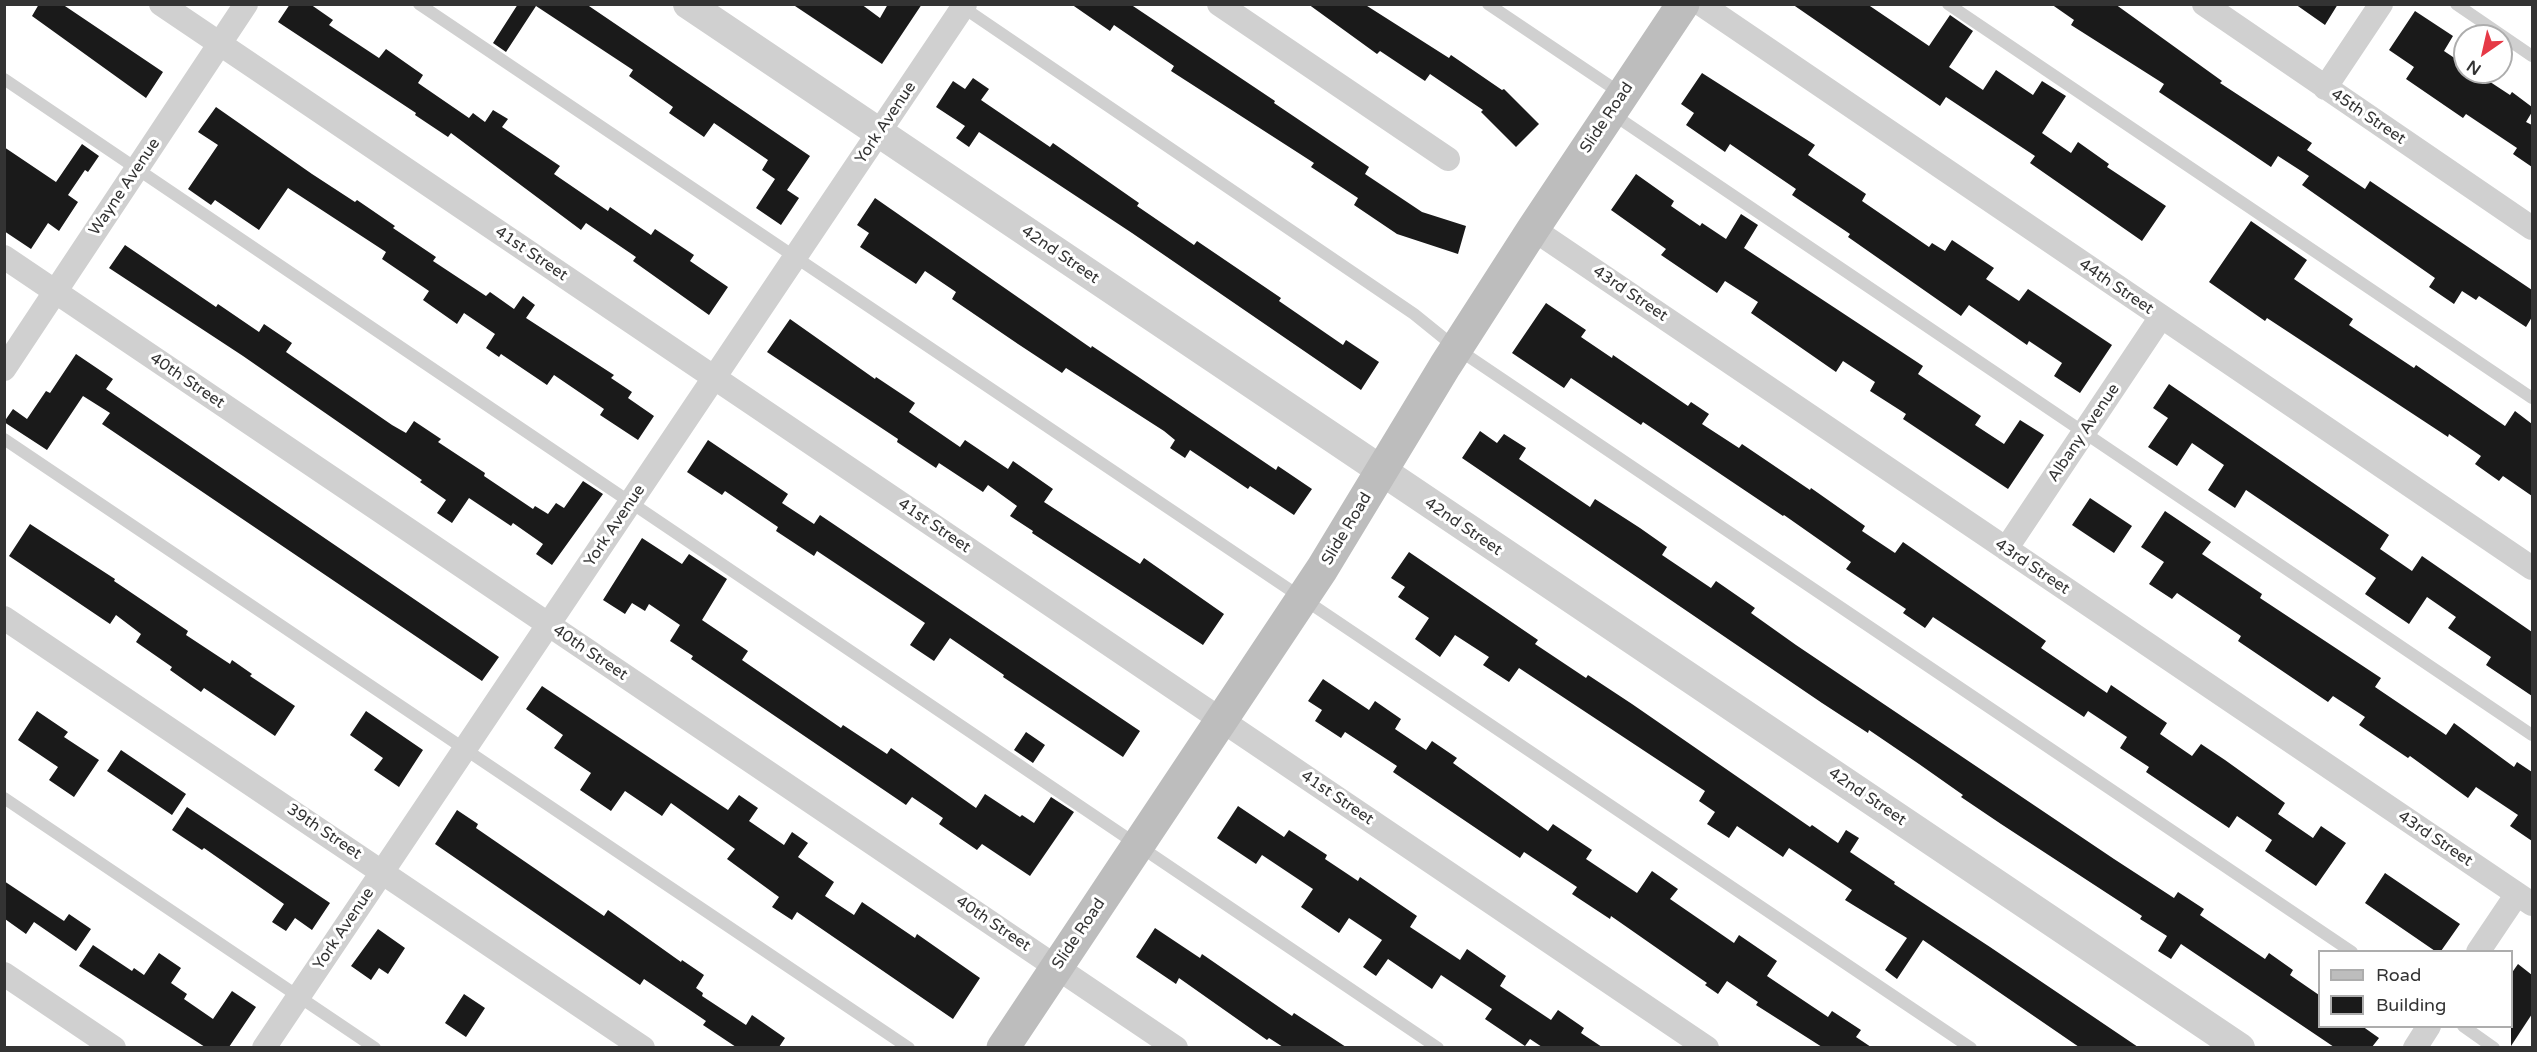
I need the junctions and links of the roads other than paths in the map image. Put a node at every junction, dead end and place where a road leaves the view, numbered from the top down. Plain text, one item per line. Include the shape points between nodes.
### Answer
1 (161, 4) edge
2 (246, 4) edge
3 (419, 4) edge
4 (688, 4) edge
5 (1219, 4) edge
6 (1488, 4) edge
7 (1683, 4) edge
8 (1701, 4) edge
9 (1948, 4) edge
10 (2204, 4) edge
11 (2381, 4) edge
12 (2456, 4) edge
13 (963, 5) edge
14 (220, 44) junction
15 (2532, 56) edge
16 (4, 79) edge
17 (2325, 88) junction
18 (1616, 104) junction
19 (879, 133) junction
20 (1448, 159) dead end
21 (137, 168) junction
22 (2532, 228) edge
23 (1533, 229) junction
24 (4, 258) edge
25 (794, 258) junction
26 (55, 292) junction
27 (2161, 318) junction
28 (1456, 348) junction
29 (4, 369) edge
30 (714, 377) junction
31 (2532, 398) edge
32 (2084, 432) junction
33 (4, 439) edge
34 (1381, 472) junction
35 (631, 501) junction
36 (2006, 549) junction
37 (2532, 568) edge
38 (1303, 599) junction
39 (4, 618) edge
40 (548, 624) junction
41 (1221, 720) junction
42 (2532, 735) edge
43 (465, 749) junction
44 (4, 798) edge
45 (1138, 846) junction
46 (382, 872) junction
47 (2525, 899) edge
48 (2351, 950) edge
49 (2479, 950) edge
50 (1057, 967) junction
51 (4, 974) edge
52 (299, 996) junction
53 (2428, 1028) edge
54 (2466, 1028) edge
55 (114, 1047) edge
56 (264, 1047) edge
57 (375, 1047) edge
58 (643, 1047) edge
59 (909, 1047) edge
60 (1003, 1047) edge
61 (1176, 1047) edge
62 (1438, 1047) edge
63 (1707, 1047) edge
64 (1971, 1047) edge
65 (2240, 1047) edge
66 (2415, 1047) edge
67 (2494, 1047) edge

1 - 14 street, 41st Street
2 - 14 street, Wayne Avenue
3 - 25 lane
4 - 19 street, 42nd Street
5 - 20 street
6 - 18 lane
7 - 18 main road, Slide Road
8 - 27 street, 44th Street
9 - 31 lane
10 - 17 street, 45th Street
11 - 17 street
12 - 15 lane
13 - 19 street, York Avenue
13 - 28 lane via 1414,314
14 - 21 street, Wayne Avenue
14 - 30 street, 41st Street
16 - 21 lane
17 - 22 street, 45th Street
18 - 23 main road, Slide Road
18 - 32 lane
19 - 25 street, York Avenue
19 - 34 street, 42nd Street
21 - 26 street, Wayne Avenue
21 - 35 lane
23 - 28 main road, Slide Road
23 - 36 street, 43rd Street
24 - 26 street, 40th Street
25 - 30 street, York Avenue
25 - 38 lane
26 - 29 street, Wayne Avenue
26 - 40 street, 40th Street
27 - 32 street, Albany Avenue
27 - 37 street, 44th Street
28 - 34 main road, Slide Road
28 - 48 lane
30 - 35 street, York Avenue
30 - 41 street, 41st Street
32 - 36 street, Albany Avenue
32 - 42 lane
33 - 43 lane
34 - 38 main road, Slide Road
34 - 65 street, 42nd Street
35 - 40 street, York Avenue
35 - 45 lane
36 - 47 street, 43rd Street
38 - 41 main road, Slide Road
38 - 64 lane
39 - 46 street, 39th Street
40 - 43 street, York Avenue
40 - 50 street, 40th Street
41 - 45 main road, Slide Road
41 - 63 street, 41st Street
43 - 46 street, York Avenue
43 - 59 lane
44 - 52 lane
45 - 50 main road, Slide Road
45 - 62 lane
46 - 52 street, York Avenue
46 - 58 street, 39th Street
47 - 49 street
50 - 60 main road, Slide Road
50 - 61 street, 40th Street
51 - 55 street
52 - 56 street, York Avenue
52 - 57 lane
53 - 66 street
54 - 67 lane

